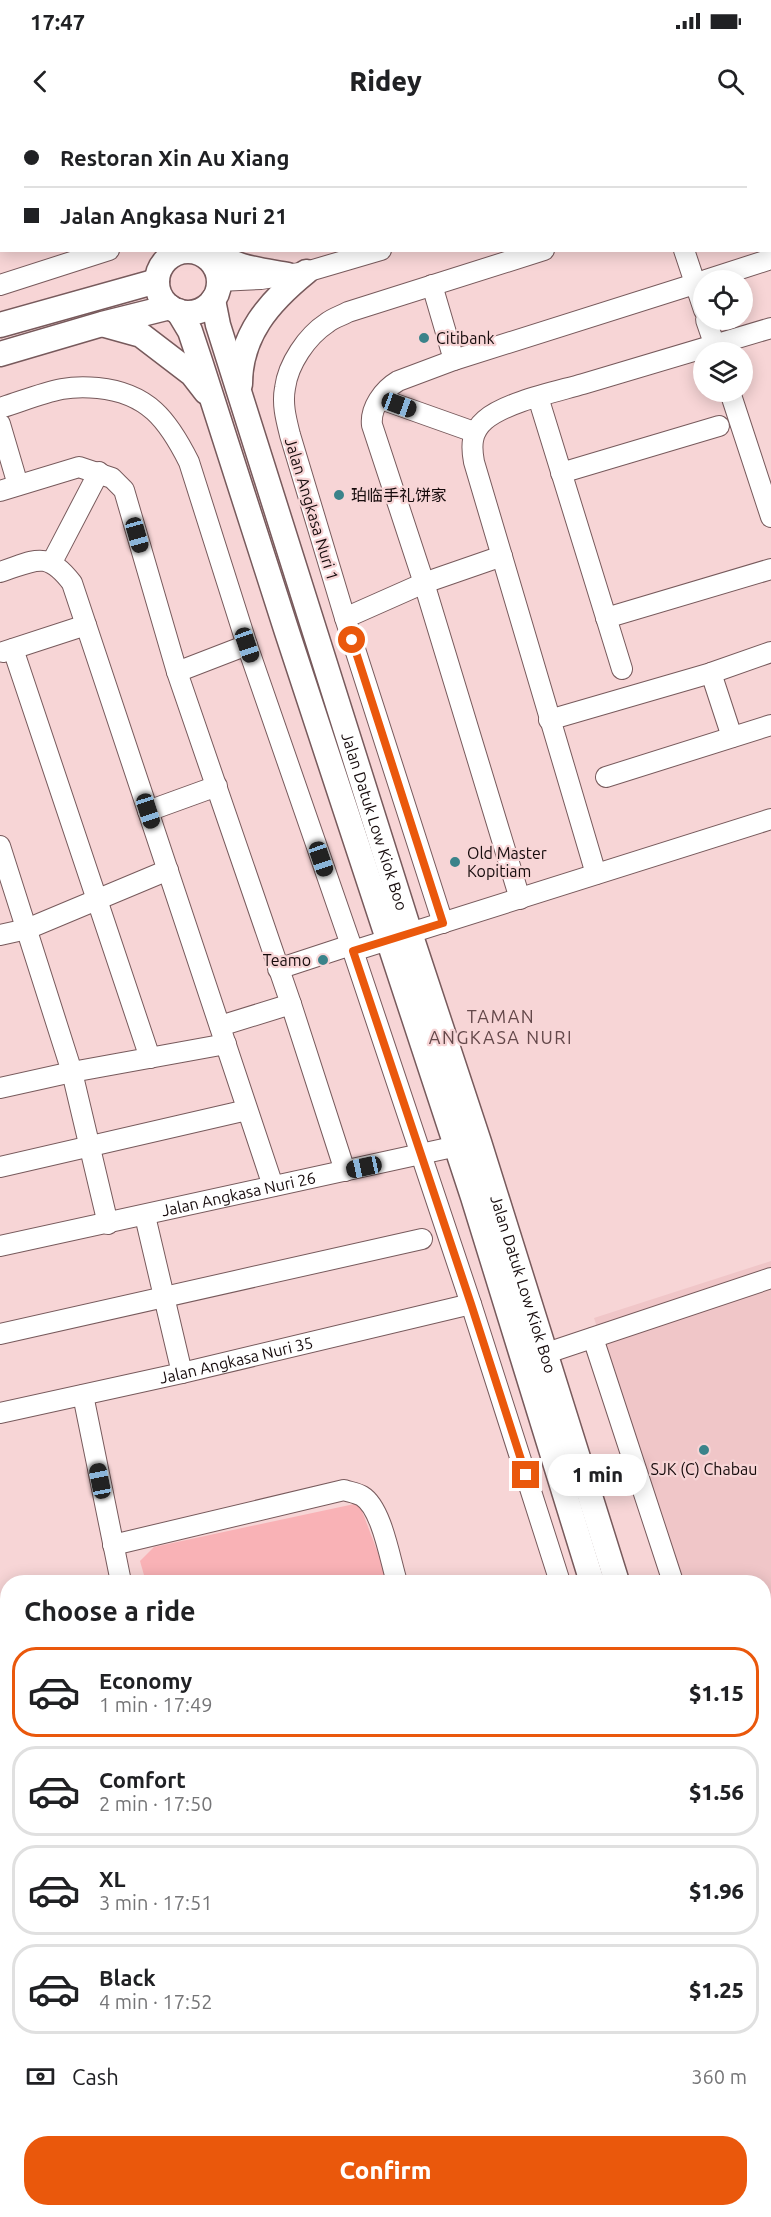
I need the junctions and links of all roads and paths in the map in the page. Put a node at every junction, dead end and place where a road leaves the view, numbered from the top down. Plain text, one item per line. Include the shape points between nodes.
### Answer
1 (103, 252) edge
2 (180, 252) edge
3 (197, 252) edge
4 (212, 252) edge
5 (371, 252) edge
6 (538, 252) edge
7 (685, 252) edge
8 (771, 259) edge
9 (160, 261) edge
10 (695, 270) edge
11 (738, 270) edge
12 (297, 274) junction
13 (0, 285) edge
14 (432, 285) junction
15 (693, 285) edge
16 (216, 291) junction
17 (174, 309) junction
18 (102, 324) junction
19 (0, 325) edge
20 (771, 328) edge
21 (734, 342) edge
22 (0, 354) edge
23 (693, 355) edge
24 (454, 360) junction
25 (240, 394) junction
26 (538, 397) junction
27 (381, 399) junction
28 (213, 400) junction
29 (734, 402) edge
30 (0, 408) edge
31 (0, 424) edge
32 (718, 426) dead end
33 (474, 432) junction
34 (99, 472) junction
35 (561, 473) junction
36 (766, 486) edge
37 (9, 488) edge
38 (771, 517) edge
39 (502, 556) junction
40 (52, 562) junction
41 (771, 569) edge
42 (0, 572) edge
43 (424, 583) junction
44 (345, 618) junction
45 (606, 618) junction
46 (86, 625) junction
47 (247, 645) junction
48 (771, 652) edge
49 (5, 654) edge
50 (622, 669) dead end
51 (177, 672) junction
52 (711, 673) junction
53 (549, 720) junction
54 (771, 725) edge
55 (732, 737) junction
56 (606, 777) dead end
57 (217, 786) junction
58 (148, 811) junction
59 (771, 819) edge
60 (0, 846) edge
61 (168, 870) junction
62 (596, 874) junction
63 (98, 899) junction
64 (520, 899) junction
65 (443, 923) junction
66 (27, 929) junction
67 (0, 936) edge
68 (399, 937) junction
69 (352, 948) junction
70 (278, 969) junction
71 (291, 1004) junction
72 (223, 1035) junction
73 (150, 1058) junction
74 (72, 1072) junction
75 (0, 1088) edge
76 (247, 1110) junction
77 (468, 1144) junction
78 (90, 1147) junction
79 (421, 1154) junction
80 (0, 1167) edge
81 (345, 1171) junction
82 (273, 1186) junction
83 (145, 1216) junction
84 (108, 1224) junction
85 (422, 1239) dead end
86 (0, 1246) edge
87 (771, 1278) edge
88 (164, 1296) junction
89 (471, 1304) junction
90 (0, 1334) edge
91 (593, 1338) junction
92 (534, 1358) junction
93 (182, 1374) junction
94 (83, 1395) junction
95 (0, 1413) edge
96 (113, 1545) junction
97 (119, 1575) edge
98 (395, 1575) edge
99 (558, 1575) edge
100 (590, 1575) edge
101 (614, 1575) edge
102 (671, 1575) edge

1 - 13 street
2 - 9 main road
3 - 16 main road via 212,261 217,270
4 - 12 main road via 243,267
5 - 12 street
6 - 14 street, Jalan Angkasa Nuri 1
7 - 10 street
8 - 11 street
9 - 17 main road via 163,300
9 - 19 main road via 90,300
12 - 16 street
12 - 25 main road via 256,323 240,363
14 - 24 street
14 - 44 street, Jalan Angkasa Nuri 1 via 326,323 293,364 285,387 290,435
15 - 24 street
16 - 17 main road via 201,310 186,313
16 - 25 main road, Jalan Datuk Low Kiok Boo via 218,326
17 - 18 main road
17 - 28 main road, Jalan Datuk Low Kiok Boo via 190,331
18 - 22 main road
18 - 28 main road via 141,335 192,374
20 - 21 street
23 - 26 street
24 - 27 street via 398,381
25 - 68 main road, Jalan Datuk Low Kiok Boo
26 - 33 street via 498,411
26 - 35 street
27 - 33 street
27 - 43 street via 372,410 372,425
28 - 68 main road, Jalan Datuk Low Kiok Boo
29 - 36 street
30 - 47 street via 62,389 90,387 118,390 142,400 161,416 189,462
31 - 37 street
32 - 35 street
33 - 39 street via 474,462
34 - 37 street via 76,467
34 - 40 street
34 - 51 street via 117,481 124,490
35 - 45 street
36 - 38 street
39 - 43 street
39 - 53 street
40 - 42 street via 41,559
40 - 46 street via 72,583
41 - 45 street
43 - 44 street
43 - 64 street
44 - 65 street, Jalan Angkasa Nuri 1
45 - 50 street
46 - 49 street
46 - 58 street
47 - 51 street
47 - 69 street
48 - 52 street
49 - 63 street
51 - 57 street
52 - 53 street
52 - 55 street
53 - 62 street
54 - 55 street
55 - 56 street
57 - 58 street
57 - 70 street
58 - 61 street
59 - 62 street
60 - 66 street
61 - 63 street
61 - 72 street
62 - 64 street
63 - 66 street
63 - 73 street
64 - 65 street
65 - 68 street
66 - 67 street
66 - 74 street
68 - 69 street
68 - 77 main road, Jalan Datuk Low Kiok Boo
69 - 70 street
69 - 79 street
70 - 71 street
71 - 72 street
71 - 81 street
72 - 73 street
72 - 76 street
73 - 74 street
74 - 75 street
74 - 78 street
76 - 78 street
76 - 82 street
77 - 79 street, Jalan Angkasa Nuri 26
77 - 92 main road, Jalan Datuk Low Kiok Boo
78 - 80 street
78 - 84 street
79 - 81 street, Jalan Angkasa Nuri 26
79 - 89 street
81 - 82 street, Jalan Angkasa Nuri 26
82 - 83 street, Jalan Angkasa Nuri 26
83 - 84 street, Jalan Angkasa Nuri 26
83 - 88 street
84 - 86 street, Jalan Angkasa Nuri 26
85 - 88 street
87 - 91 street
88 - 90 street
88 - 93 street
89 - 93 street, Jalan Angkasa Nuri 35
89 - 99 street
91 - 92 street
91 - 102 street
92 - 100 main road, Jalan Datuk Low Kiok Boo
92 - 101 main road, Jalan Datuk Low Kiok Boo
93 - 94 street, Jalan Angkasa Nuri 35
94 - 95 street, Jalan Angkasa Nuri 35
94 - 96 street
96 - 97 street
96 - 98 street via 344,1490 363,1497 377,1516

